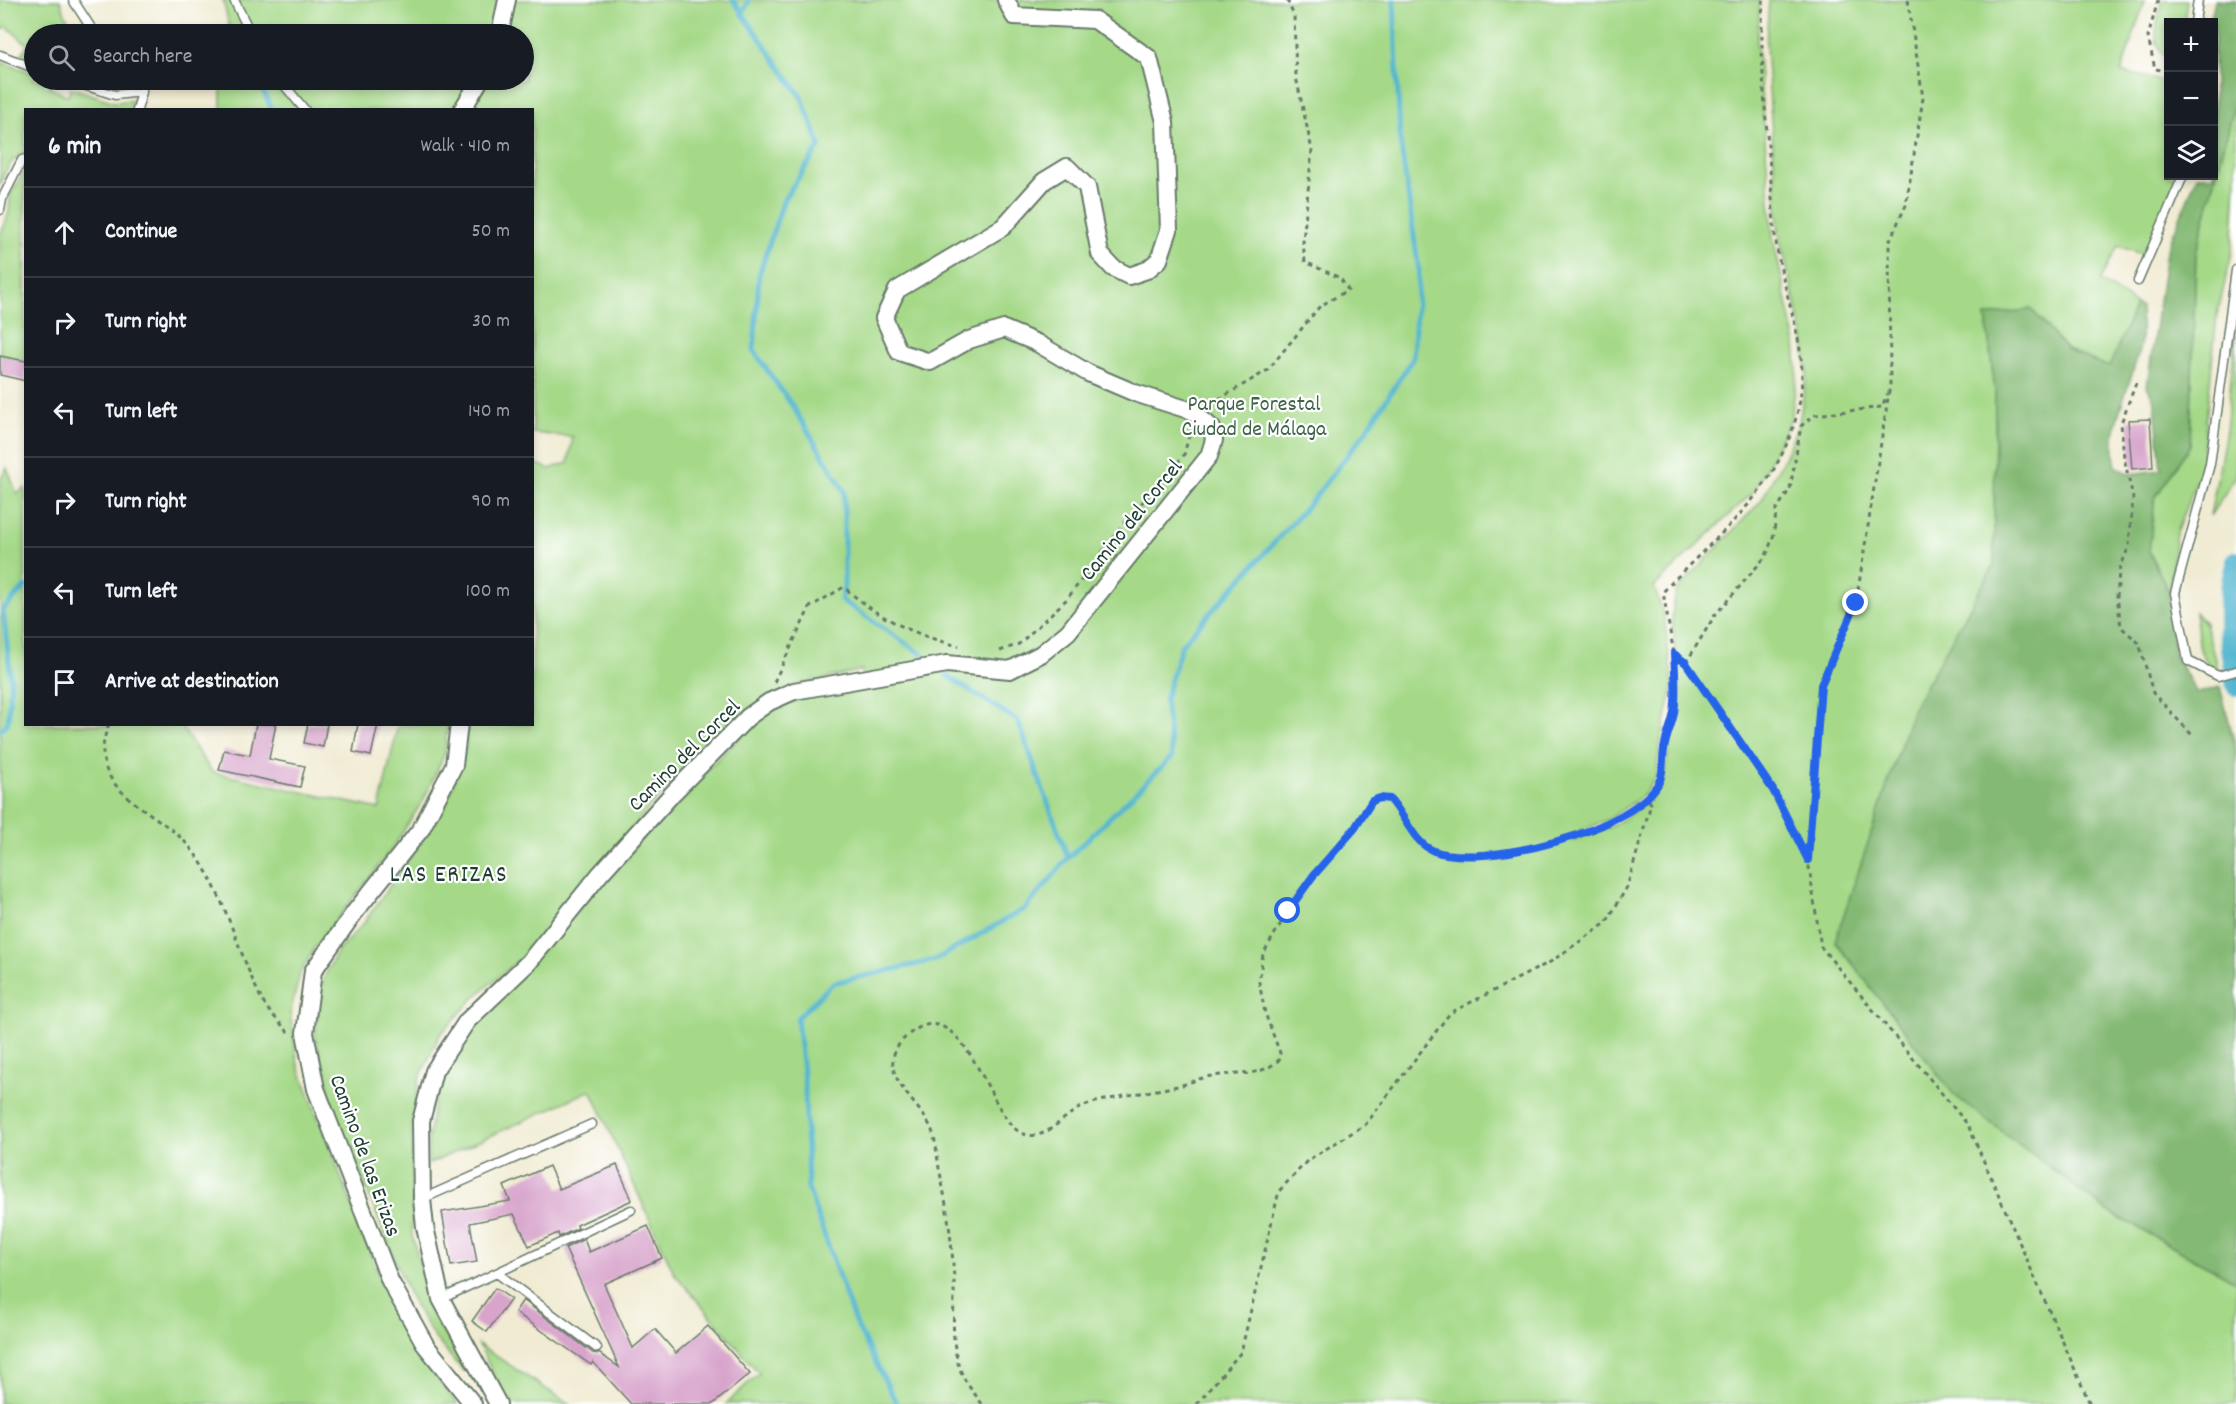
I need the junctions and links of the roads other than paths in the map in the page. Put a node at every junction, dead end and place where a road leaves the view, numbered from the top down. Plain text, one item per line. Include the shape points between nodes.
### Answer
1 (73, 0) edge
2 (234, 0) edge
3 (507, 0) edge
4 (1006, 0) edge
5 (2198, 0) edge
6 (2196, 18) edge
7 (89, 24) edge
8 (246, 24) edge
9 (502, 24) edge
10 (0, 55) edge
11 (24, 64) edge
12 (99, 90) edge
13 (288, 90) edge
14 (474, 90) edge
15 (142, 92) joint
16 (138, 108) edge
17 (302, 108) edge
18 (463, 108) edge
19 (24, 160) edge
20 (2181, 180) edge
21 (0, 210) edge
22 (2236, 270) edge
23 (2138, 281) dead end
24 (2236, 671) edge
25 (459, 726) edge
26 (592, 1124) dead end
27 (422, 1199) junction
28 (631, 1210) dead end
29 (497, 1273) junction
30 (441, 1299) junction
31 (597, 1347) dead end
32 (472, 1404) edge
33 (498, 1404) edge

1 - 7 lane
2 - 8 lane
3 - 9 street
4 - 27 street, Camino del Corcel via 1014,16 1095,20 1149,58 1165,122 1169,230 1159,260 1147,270 1129,276 1113,268 1100,254 1087,187 1067,167 1044,181 1003,227 897,290 884,318 899,352 930,362 969,340 1004,328 1088,373 1195,414 1212,428 1214,440 1209,456 1068,632 1041,654 1010,670 947,664 794,691 748,717 600,874 529,962 467,1021 434,1071 421,1121
5 - 6 lane
10 - 11 lane
12 - 15 lane via 115,95
13 - 17 lane
14 - 18 street
15 - 16 lane
19 - 21 lane
20 - 23 lane
22 - 24 lane via 2210,464 2175,593 2188,661 2218,676
25 - 32 street, Camino de las Erizas via 454,765 421,829 313,970 305,1033 316,1089 390,1281 426,1346
26 - 27 lane
27 - 30 street, Camino del Corcel
28 - 29 lane
29 - 30 lane
29 - 31 lane
30 - 33 street, Camino del Corcel

